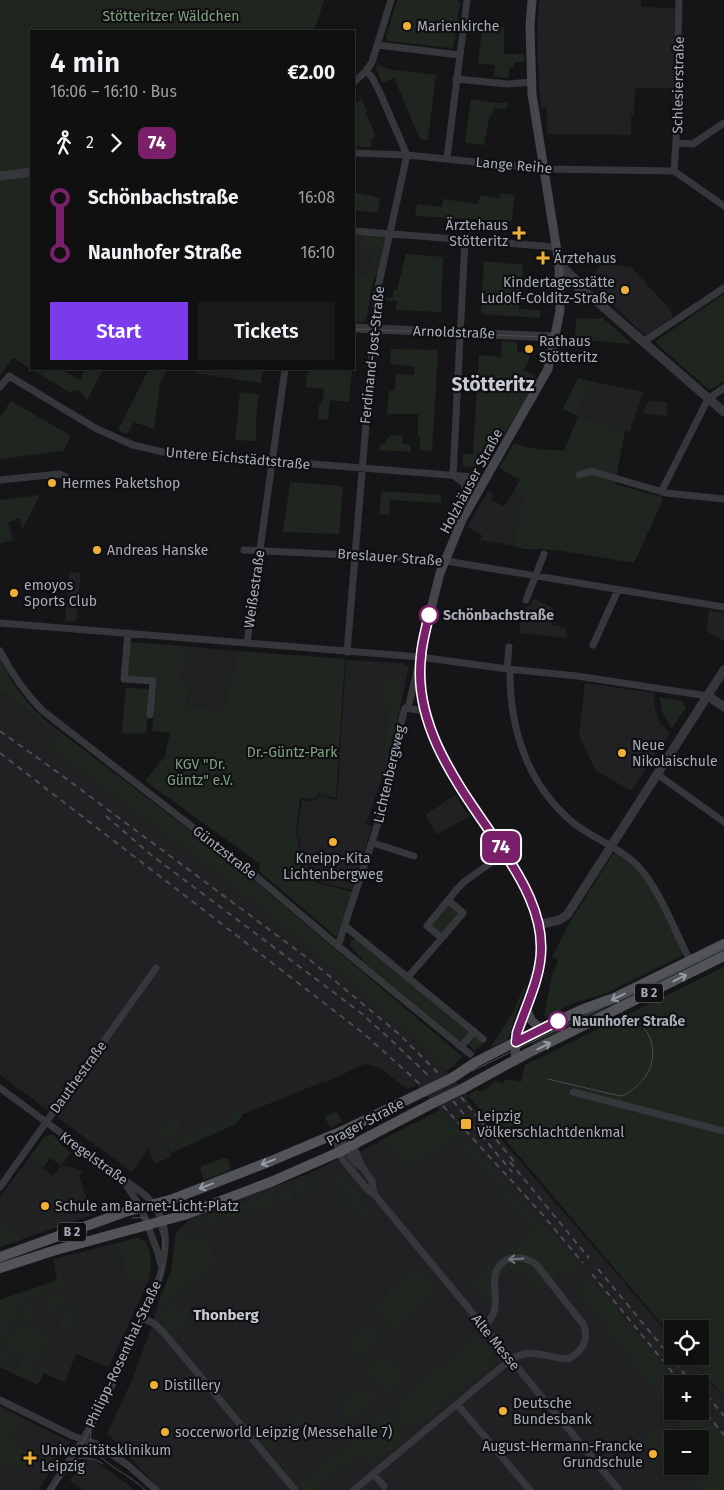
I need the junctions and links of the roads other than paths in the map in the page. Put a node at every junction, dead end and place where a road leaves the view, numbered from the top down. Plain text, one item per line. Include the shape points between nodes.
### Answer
1 (391, 0) edge
2 (467, 0) edge
3 (532, 0) edge
4 (679, 0) edge
5 (378, 44) junction
6 (459, 55) junction
7 (366, 71) junction
8 (456, 79) junction
9 (355, 81) edge
10 (531, 82) junction
11 (724, 123) edge
12 (676, 143) junction
13 (355, 153) edge
14 (407, 155) junction
15 (447, 158) junction
16 (544, 169) junction
17 (674, 171) junction
18 (30, 172) edge
19 (0, 176) edge
20 (724, 206) edge
21 (355, 231) edge
22 (391, 234) junction
23 (465, 240) junction
24 (556, 247) junction
25 (559, 269) junction
26 (724, 288) edge
27 (556, 326) junction
28 (355, 328) edge
29 (373, 329) junction
30 (460, 333) junction
31 (554, 337) junction
32 (643, 342) junction
33 (285, 370) edge
34 (0, 386) edge
35 (724, 388) edge
36 (708, 399) junction
37 (724, 412) edge
38 (272, 461) junction
39 (361, 468) junction
40 (579, 474) dead end
41 (453, 475) junction
42 (66, 477) dead end
43 (486, 478) junction
44 (0, 480) edge
45 (661, 492) junction
46 (724, 499) edge
47 (462, 520) junction
48 (244, 550) dead end
49 (260, 551) junction
50 (355, 554) junction
51 (544, 554) dead end
52 (445, 561) junction
53 (536, 575) junction
54 (618, 590) junction
55 (526, 600) dead end
56 (724, 607) edge
57 (0, 623) edge
58 (128, 633) junction
59 (247, 643) junction
60 (593, 645) dead end
61 (510, 647) dead end
62 (0, 650) edge
63 (347, 652) junction
64 (420, 657) junction
65 (508, 669) junction
66 (724, 670) edge
67 (708, 696) junction
68 (724, 707) edge
69 (408, 708) junction
70 (426, 711) junction
71 (150, 716) dead end
72 (658, 774) junction
73 (724, 822) edge
74 (372, 843) junction
75 (610, 846) junction
76 (505, 853) junction
77 (414, 856) dead end
78 (448, 900) junction
79 (538, 925) junction
80 (345, 926) junction
81 (442, 938) junction
82 (724, 944) edge
83 (338, 946) junction
84 (724, 956) edge
85 (690, 961) junction
86 (156, 968) dead end
87 (408, 977) junction
88 (526, 1006) junction
89 (541, 1029) junction
90 (474, 1031) junction
91 (483, 1039) dead end
92 (516, 1042) junction
93 (461, 1046) junction
94 (470, 1054) dead end
95 (515, 1061) junction
96 (0, 1088) edge
97 (573, 1092) dead end
98 (46, 1123) junction
99 (724, 1130) edge
100 (336, 1134) junction
101 (346, 1149) junction
102 (123, 1180) junction
103 (0, 1187) edge
104 (374, 1194) junction
105 (159, 1213) junction
106 (144, 1217) junction
107 (0, 1257) edge
108 (0, 1268) edge
109 (162, 1268) junction
110 (142, 1318) junction
111 (483, 1327) junction
112 (510, 1360) junction
113 (0, 1400) edge
114 (457, 1404) junction
115 (83, 1440) junction
116 (373, 1474) junction
117 (384, 1486) dead end
118 (50, 1490) edge
119 (156, 1490) edge
120 (295, 1490) edge
121 (354, 1490) edge
122 (530, 1490) edge
123 (619, 1490) edge

1 - 5 street
2 - 6 street
3 - 10 main road, Holzhäuser Straße
4 - 12 street, Schlesierstraße
5 - 6 street
5 - 7 street
6 - 8 street
7 - 9 street
7 - 14 street via 380,93
8 - 10 street via 508,84
8 - 15 street
10 - 16 main road, Holzhäuser Straße
11 - 12 street via 693,144
12 - 17 street, Schlesierstraße
13 - 14 street, Lange Reihe
14 - 15 street, Lange Reihe
14 - 22 street, Ferdinand-Jost-Straße
15 - 16 street, Lange Reihe
16 - 17 street, Lange Reihe
16 - 24 main road, Holzhäuser Straße
17 - 20 street
18 - 19 street
21 - 22 street
22 - 23 street
22 - 29 street, Ferdinand-Jost-Straße via 377,292
23 - 24 street
23 - 30 street
24 - 25 main road, Holzhäuser Straße
24 - 27 main road, Holzhäuser Straße
25 - 27 main road, Holzhäuser Straße via 560,304
25 - 32 street
26 - 32 street
27 - 31 main road, Holzhäuser Straße
28 - 29 street, Arnoldstraße
29 - 30 street, Arnoldstraße
29 - 39 street, Ferdinand-Jost-Straße
30 - 31 street, Arnoldstraße
30 - 41 street
31 - 43 main road, Holzhäuser Straße via 548,369
32 - 36 street
33 - 38 street, Weißestraße
34 - 38 street, Untere Eichstädtstraße via 8,376 97,429 133,445 163,452
35 - 36 street
36 - 37 street
36 - 45 street
38 - 39 street, Untere Eichstädtstraße
38 - 49 street, Weißestraße
39 - 41 street, Untere Eichstädtstraße
39 - 50 street, Ferdinand-Jost-Straße
40 - 45 street via 591,471
41 - 43 street, Untere Eichstädtstraße
41 - 47 street via 465,484
42 - 44 street via 59,474
43 - 47 main road, Holzhäuser Straße
45 - 46 street
47 - 52 main road, Holzhäuser Straße
48 - 49 street, Breslauer Straße
49 - 50 street, Breslauer Straße
49 - 59 street, Weißestraße
50 - 52 street, Breslauer Straße
50 - 63 street, Ferdinand-Jost-Straße
51 - 53 street
52 - 53 street, Breslauer Straße
52 - 64 main road, Holzhäuser Straße
53 - 54 street, Breslauer Straße
53 - 55 street
54 - 56 street, Breslauer Straße
54 - 60 street
57 - 58 street
58 - 59 street
58 - 71 street via 124,679 153,681
59 - 63 street
61 - 65 street
62 - 83 street, Güntzstraße via 27,695 43,711 253,874
63 - 64 street
64 - 65 street
64 - 69 street, Lichtenbergweg
64 - 70 main road, Holzhäuser Straße
65 - 67 street
65 - 75 street via 516,731 532,773 566,815
66 - 67 street
67 - 68 street
67 - 72 street
69 - 70 street, Lichtenbergweg
69 - 74 street, Lichtenbergweg via 404,711 382,814
70 - 76 main road, Holzhäuser Straße via 435,741 449,770
72 - 73 street
72 - 75 street
74 - 77 street
74 - 80 street, Lichtenbergweg
75 - 79 street via 567,915
75 - 85 street via 635,863 650,879
76 - 78 street via 465,881
76 - 79 main road, Holzhäuser Straße via 522,882
78 - 81 street via 463,913
78 - 81 street via 427,926
79 - 88 main road via 540,956
80 - 83 street, Lichtenbergweg
80 - 87 street
81 - 87 street
82 - 85 main road, Prager Straße / B 2
83 - 93 street, Güntzstraße
95 -> 84 main road, Prager Straße / B 2
85 -> 89 main road, Prager Straße / B 2
86 - 98 street, Dauthestraße
87 - 90 street
88 - 89 main road via 531,1020
88 - 92 main road
89 - 92 main road, Prager Straße / B 2
90 - 91 street
90 - 93 street
92 - 95 main road
92 - 100 main road, Prager Straße / B 2, bridge via 452,1078
93 - 94 street, Güntzstraße
95 - 101 main road, Prager Straße / B 2, bridge
96 - 98 street, Kregelstraße
97 - 99 street
98 - 102 street, Kregelstraße
98 - 103 street, Dauthestraße
100 - 101 street, Alte Messe
100 -> 105 main road, Prager Straße / B 2
101 - 104 street, Alte Messe via 372,1181
101 - 104 street, Alte Messe via 343,1160
101 - 105 main road, Prager Straße / B 2 via 282,1178 184,1215
102 - 105 street, Kregelstraße via 145,1195
102 - 106 street, Philipp-Rosenthal-Straße
104 - 111 street, Alte Messe
105 - 106 main road, Prager Straße / B 2
105 - 106 main road, Prager Straße / B 2
105 - 109 street, Philipp-Rosenthal-Straße via 166,1239
106 - 107 main road, Prager Straße / B 2
106 - 108 main road, Prager Straße / B 2
106 - 109 street, Philipp-Rosenthal-Straße
109 - 110 street, Philipp-Rosenthal-Straße
110 - 115 street, Philipp-Rosenthal-Straße via 109,1392
110 - 120 street via 164,1333
111 - 112 street, Alte Messe
112 -> 111 street via 532,1353 568,1359 580,1350 586,1339 586,1329 536,1264 517,1258 500,1265 495,1279 494,1311
112 - 114 street
112 - 123 street, Alte Messe
113 - 115 street
114 - 116 street
114 - 122 street
115 - 118 street, Philipp-Rosenthal-Straße
115 - 119 street via 97,1444
116 - 117 street
116 - 121 street

